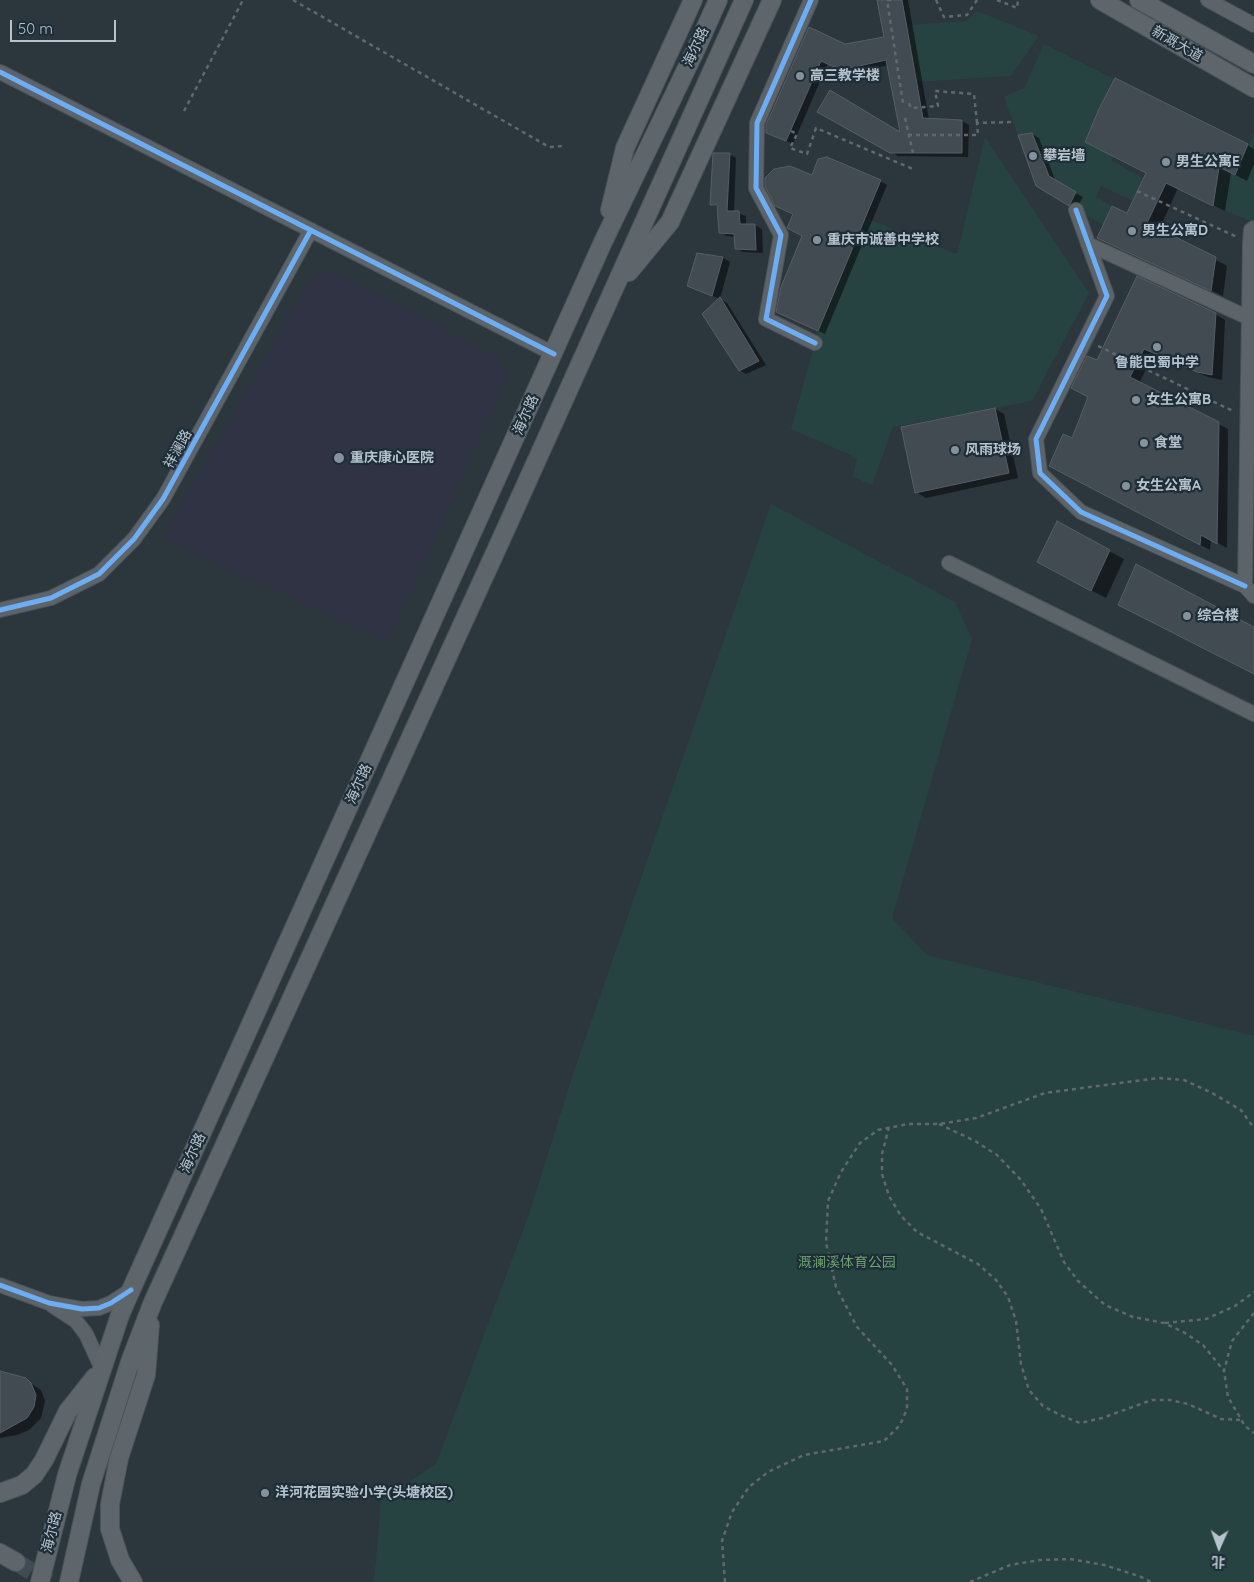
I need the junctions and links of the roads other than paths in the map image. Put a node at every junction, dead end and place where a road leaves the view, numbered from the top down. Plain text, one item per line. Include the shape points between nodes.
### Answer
1 (693, 0) edge
2 (718, 0) edge
3 (744, 0) edge
4 (772, 0) edge
5 (811, 0) edge
6 (1100, 0) edge
7 (1139, 0) edge
8 (1208, 0) edge
9 (1254, 25) edge
10 (1254, 64) edge
11 (0, 72) edge
12 (1254, 88) edge
13 (1076, 210) dead end
14 (1254, 228) edge
15 (311, 230) junction
16 (602, 242) junction
17 (1088, 244) junction
18 (613, 292) junction
19 (1249, 318) junction
20 (815, 343) dead end
21 (554, 354) junction
22 (949, 564) dead end
23 (1249, 591) edge
24 (0, 610) edge
25 (1254, 714) edge
26 (0, 1285) edge
27 (131, 1290) junction
28 (153, 1302) junction
29 (49, 1303) junction
30 (102, 1369) junction
31 (0, 1493) edge
32 (40, 1582) edge
33 (69, 1582) edge
34 (133, 1582) edge

1 - 16 main road via 625,148
2 - 16 main road, 海尔路
3 - 18 main road, 海尔路
4 - 18 main road via 670,222
5 - 20 street via 757,123 756,188 781,235 766,319
6 - 12 main road, 新溉大道
7 - 10 main road, 新溉大道
8 - 9 street
11 - 15 street
13 - 17 street
14 - 19 street via 1250,230
15 - 21 street
15 - 24 street, 祥澜路 via 163,499 134,539 98,574 51,598
16 - 21 main road, 海尔路
17 - 19 street
17 - 23 street via 1107,296 1036,440 1040,472 1081,512
18 - 28 main road, 海尔路
19 - 23 street
21 - 27 main road, 海尔路
22 - 25 street
26 - 29 street
27 - 29 street via 99,1308 82,1309
27 - 30 main road, 海尔路
28 - 33 main road, 海尔路 via 91,1484
28 - 34 main road via 146,1375 119,1458 110,1504 110,1529 120,1560
29 - 30 street via 76,1321 86,1334
30 - 31 main road via 68,1411 34,1475
30 - 32 main road, 海尔路 via 67,1475

